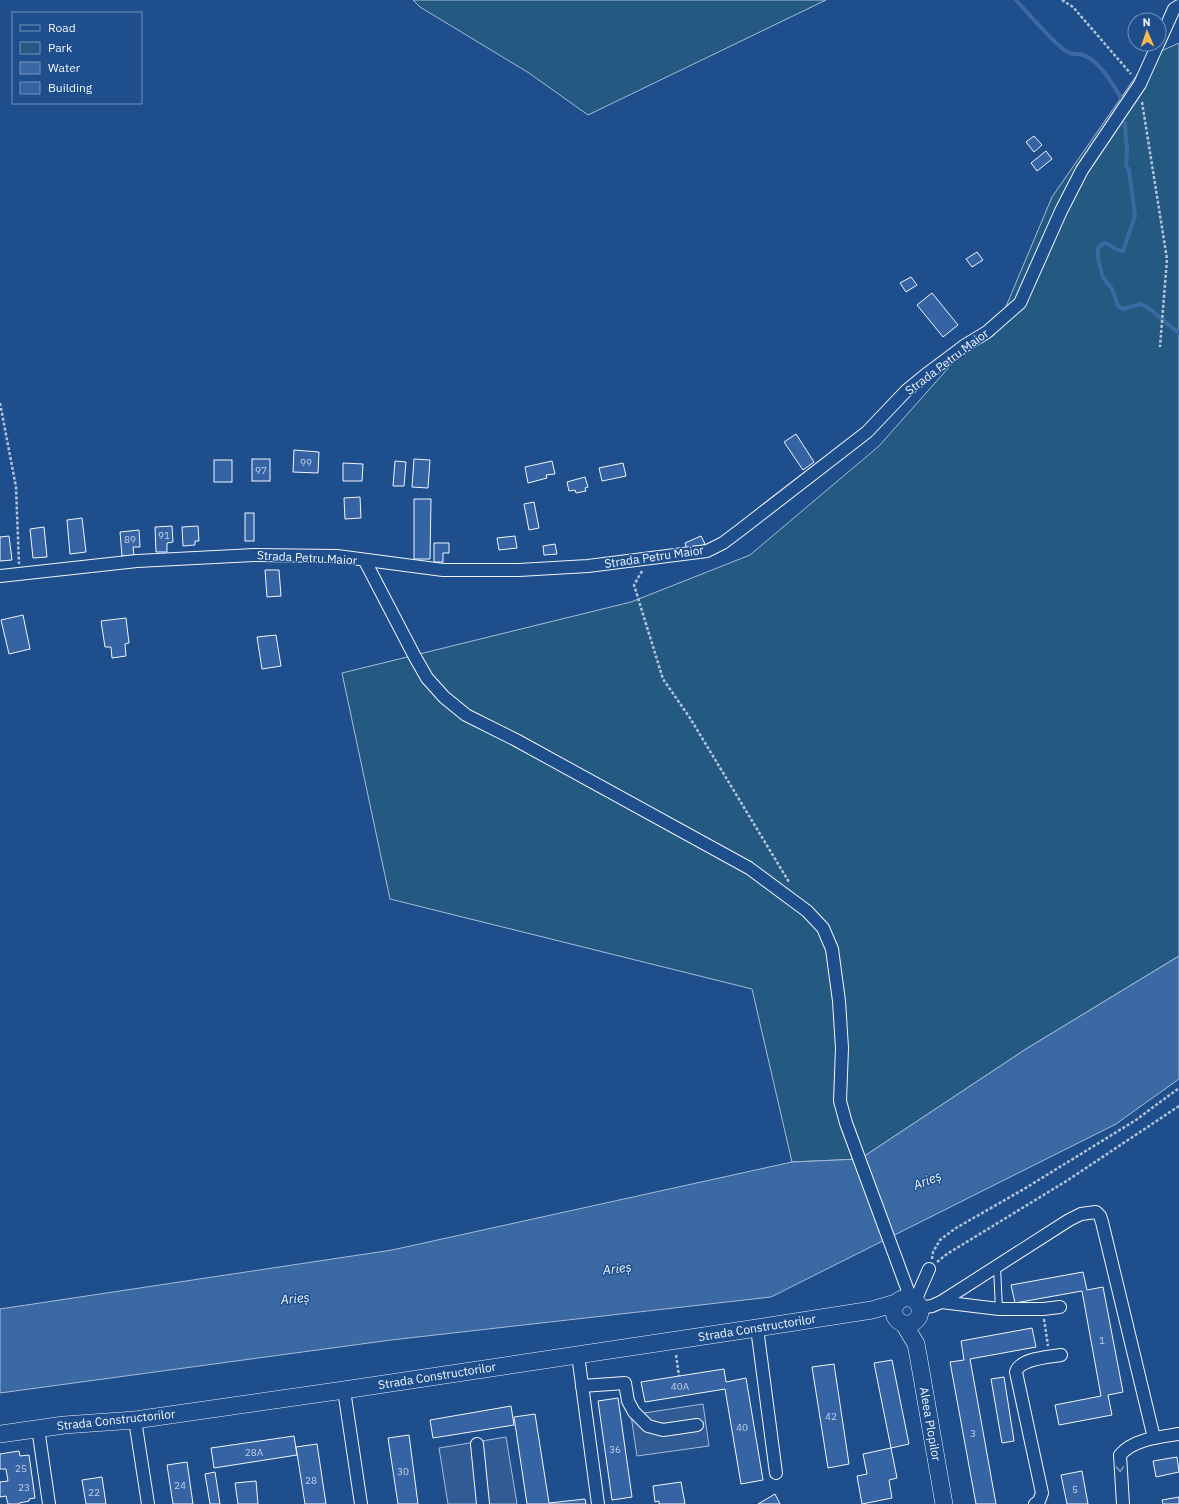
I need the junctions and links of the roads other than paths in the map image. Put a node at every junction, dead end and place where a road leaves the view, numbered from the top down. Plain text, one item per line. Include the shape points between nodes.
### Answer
1 (1179, 6) edge
2 (1167, 24) edge
3 (1154, 52) edge
4 (365, 561) junction
5 (0, 576) edge
6 (997, 1266) junction
7 (929, 1269) road end
8 (942, 1302) junction
9 (1060, 1308) dead end
10 (999, 1309) junction
11 (909, 1310) junction
12 (757, 1328) junction
13 (578, 1355) junction
14 (1061, 1355) dead end
15 (582, 1386) junction
16 (344, 1390) junction
17 (135, 1420) junction
18 (697, 1425) dead end
19 (38, 1428) junction
20 (0, 1434) edge
21 (1179, 1434) edge
22 (1154, 1438) junction
23 (477, 1444) dead end
24 (776, 1473) dead end
25 (49, 1504) edge
26 (148, 1504) edge
27 (361, 1504) edge
28 (483, 1504) edge
29 (598, 1504) edge
30 (944, 1504) edge
31 (1035, 1504) edge
32 (1123, 1504) edge

1 - 2 street, Strada Petru Maior via 1174,9
3 - 4 street, Strada Petru Maior via 1140,84 1082,170 1020,303 987,332 964,346 906,391 867,432 723,543 707,551 588,566 519,570 443,570
4 - 5 street, Strada Petru Maior via 337,556 254,555 137,561
4 - 11 street via 427,678 444,697 466,715 749,868 807,911 823,928 832,949 839,1001 842,1048 840,1101 900,1266
6 - 8 street
6 - 10 lane
6 - 22 street via 1081,1214 1096,1212 1100,1216
7 - 11 street
8 - 10 street
8 - 11 street
9 - 10 street
11 - 12 street, Strada Constructorilor via 872,1310
11 - 30 street, Aleea Plopilor
12 - 13 street, Strada Constructorilor
12 - 24 street
13 - 15 street
13 - 16 street, Strada Constructorilor
14 - 31 street via 1021,1364 1016,1372 1042,1493
15 - 18 street via 625,1383 628,1401 634,1412 648,1426 663,1430
15 - 29 street
16 - 17 street, Strada Constructorilor
16 - 27 street
17 - 19 street, Strada Constructorilor
17 - 26 street
19 - 20 street, Strada Constructorilor
19 - 25 street
21 - 22 street
22 -> 32 street via 1134,1444 1120,1455
23 - 28 street

